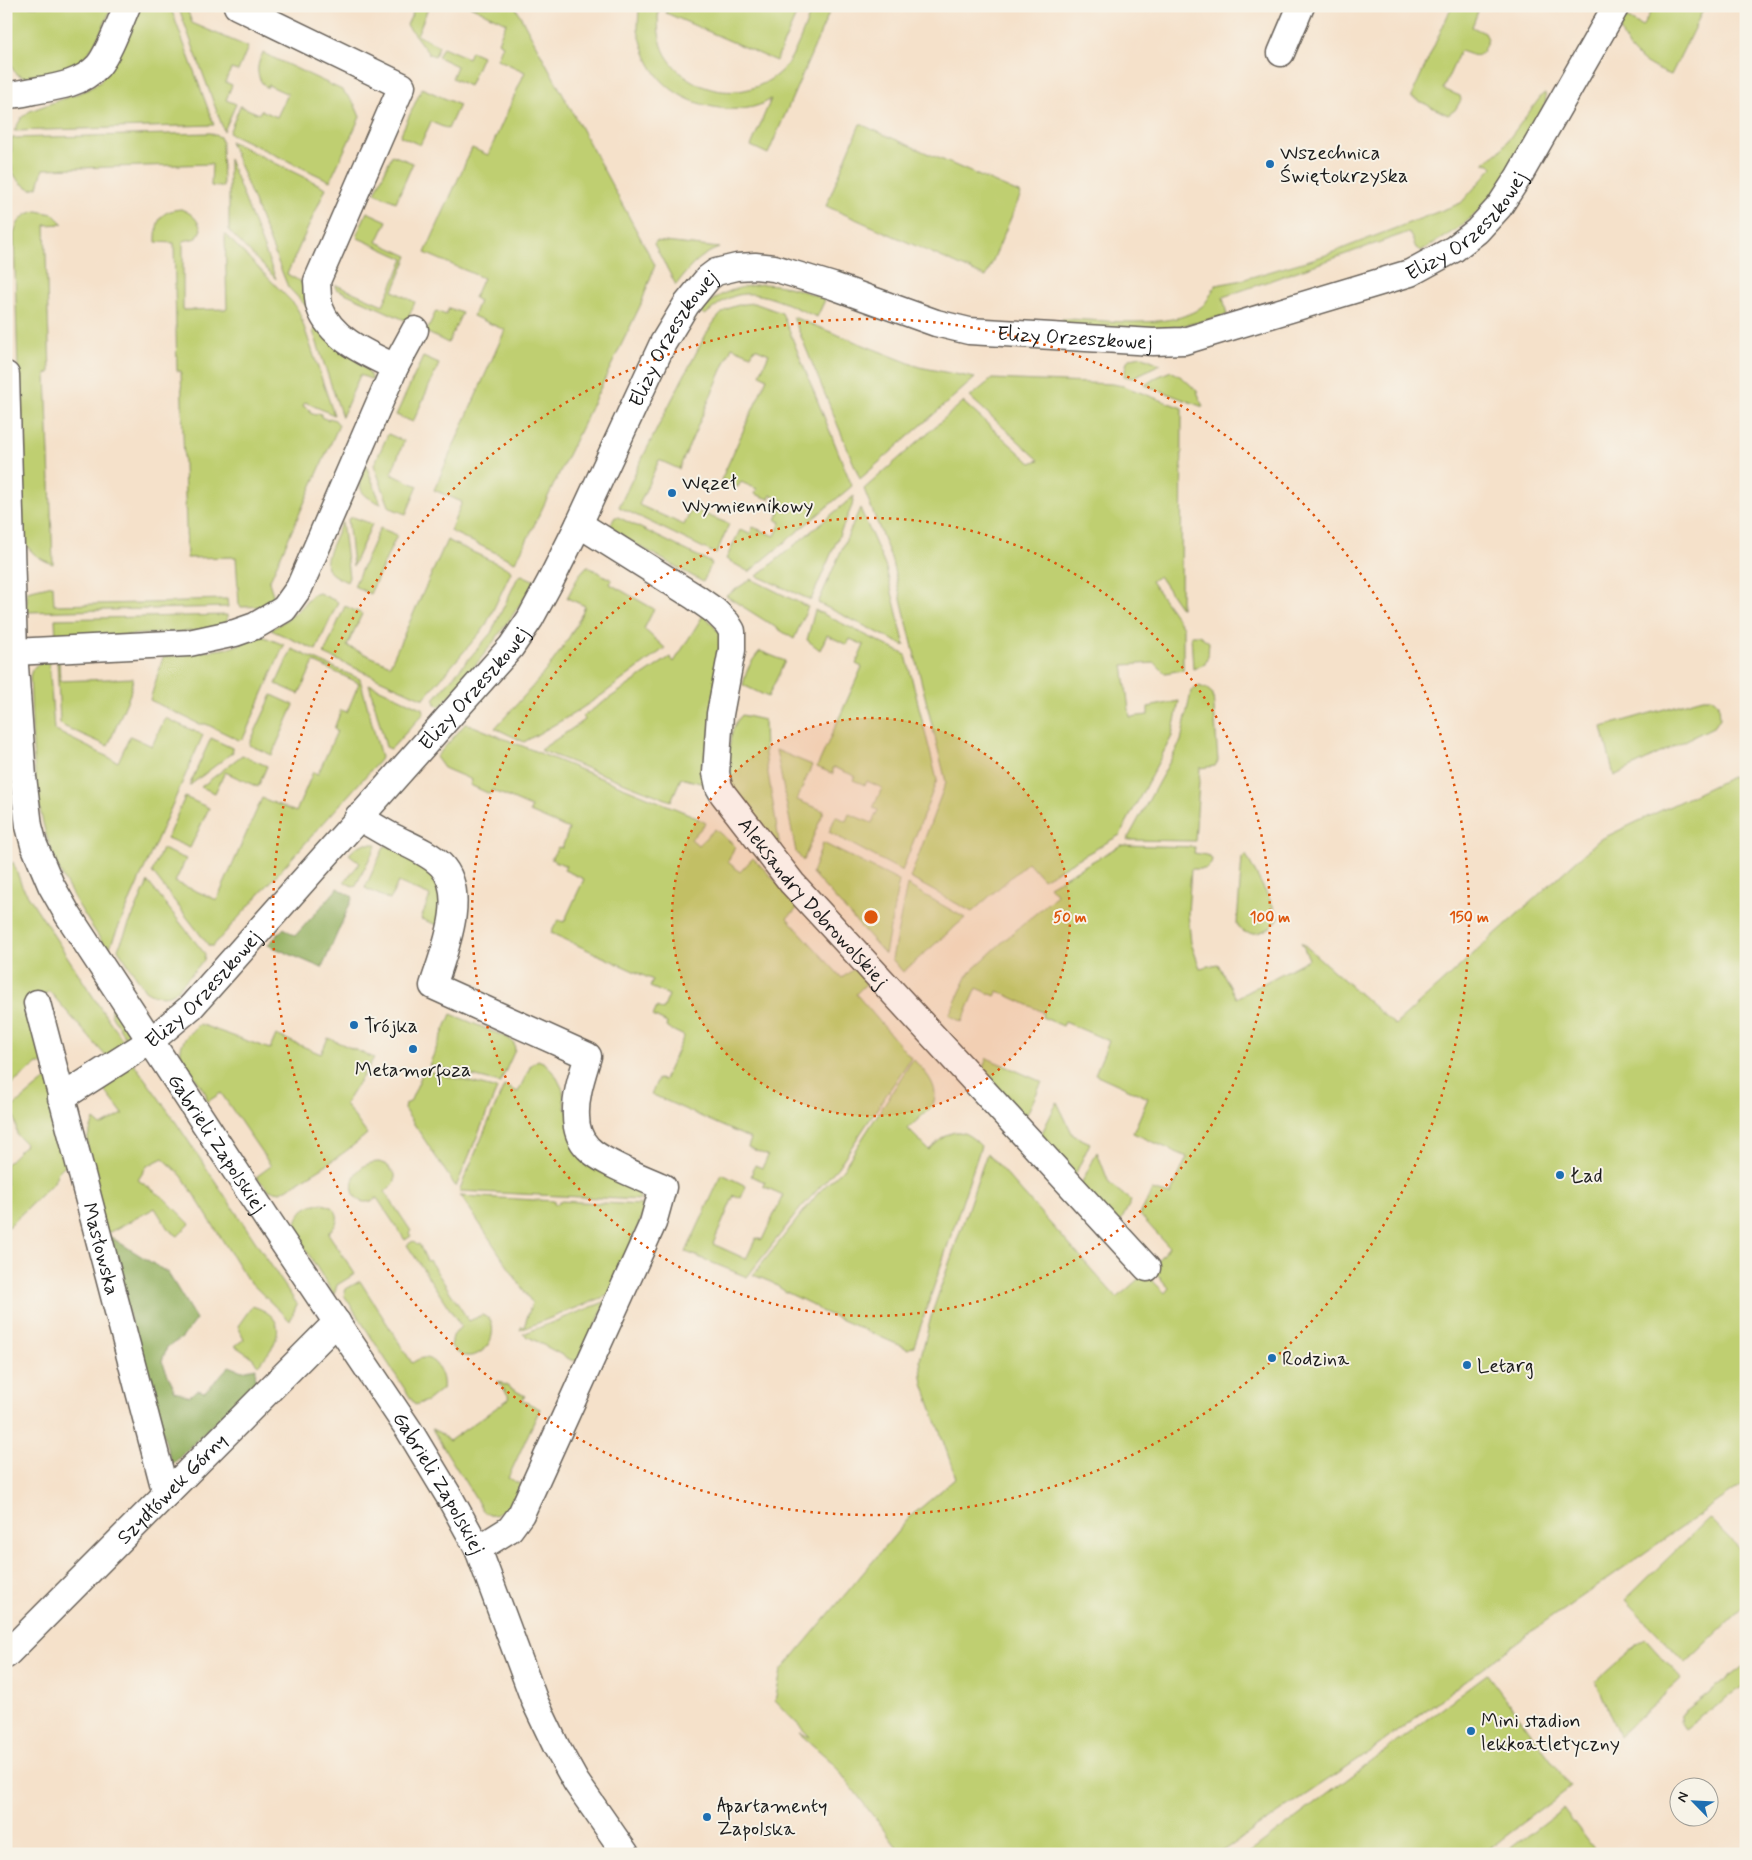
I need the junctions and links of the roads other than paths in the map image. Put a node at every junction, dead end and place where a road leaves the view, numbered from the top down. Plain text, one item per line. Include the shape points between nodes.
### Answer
1 (127, 6) edge
2 (237, 6) edge
3 (1301, 6) edge
4 (1616, 6) edge
5 (1281, 53) dead end
6 (6, 95) edge
7 (415, 330) dead end
8 (395, 367) junction
9 (6, 375) edge
10 (579, 524) junction
11 (9, 568) edge
12 (14, 652) junction
13 (358, 818) junction
14 (37, 1003) dead end
15 (152, 1040) junction
16 (61, 1098) junction
17 (1147, 1268) dead end
18 (337, 1322) junction
19 (166, 1494) junction
20 (478, 1549) junction
21 (6, 1655) edge
22 (626, 1854) edge

1 - 6 street via 98,66 64,86
2 - 8 street via 402,86 317,281 320,308 332,330 360,350
3 - 5 street
4 - 10 street, Elizy Orzeszkowej via 1494,214 1454,249 1410,273 1184,342 969,331 936,323 774,268 738,267 716,272 686,305 662,342
7 - 8 street
8 - 12 street via 299,588 284,609 255,626 189,643
9 - 11 street, Gabrieli Zapolskiej
10 - 13 street, Elizy Orzeszkowej via 530,619 511,647
10 - 17 street, Aleksandry Dobrowolskiej via 696,597 728,623 732,631 732,650 720,714 716,773 723,794 792,883
11 - 12 street, Gabrieli Zapolskiej
12 - 15 street, Gabrieli Zapolskiej via 23,777 28,816 41,865 68,915
13 - 15 street, Elizy Orzeszkowej via 191,1006
13 - 20 street via 429,856 450,878 454,893 452,923 433,986 588,1056 576,1108 577,1125 583,1141 602,1158 662,1187 653,1223 521,1514 510,1528
14 - 16 street, Masłowska
15 - 16 street, Elizy Orzeszkowej
15 - 18 street, Gabrieli Zapolskiej
16 - 19 street, Masłowska
18 - 19 street, Szydłówek Górny
18 - 20 street, Gabrieli Zapolskiej via 414,1439
19 - 21 street, Szydłówek Górny
20 - 22 street, Gabrieli Zapolskiej via 535,1702 556,1746 576,1782

